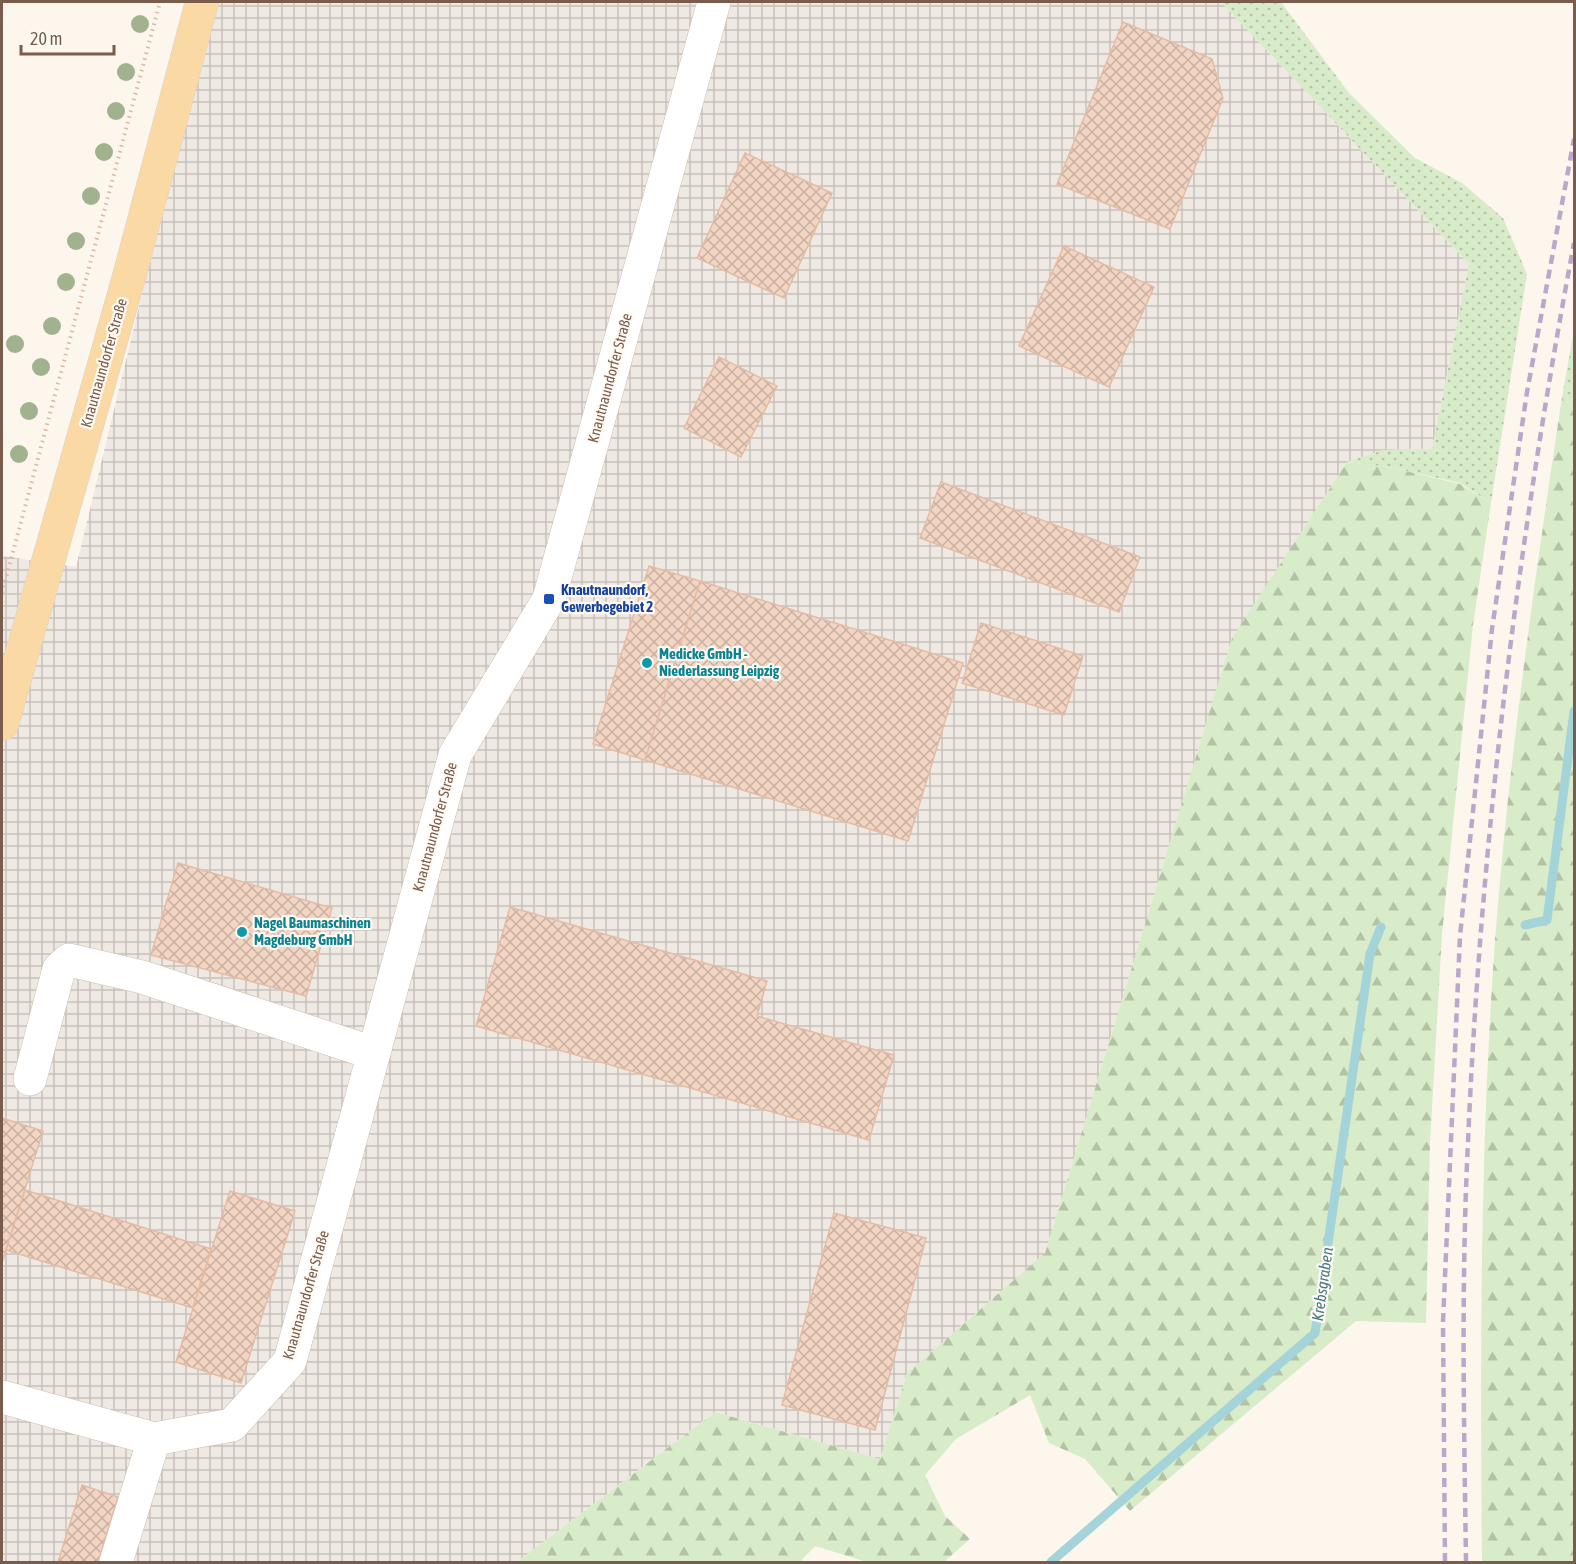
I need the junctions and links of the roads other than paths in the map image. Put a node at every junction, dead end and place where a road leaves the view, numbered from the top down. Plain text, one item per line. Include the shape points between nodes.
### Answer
1 (202, 2) edge
2 (714, 2) edge
3 (2, 724) edge
4 (373, 1053) junction
5 (30, 1079) dead end
6 (2, 1397) edge
7 (154, 1439) junction
8 (116, 1563) edge

1 - 3 main road, Knautnaundorfer Straße via 129,277
2 - 4 lane, Knautnaundorfer Straße via 549,599 455,755
4 - 5 lane via 142,976 69,960 59,969
4 - 7 lane, Knautnaundorfer Straße via 290,1361 232,1425
6 - 7 lane, Knautnaundorfer Straße
7 - 8 lane

